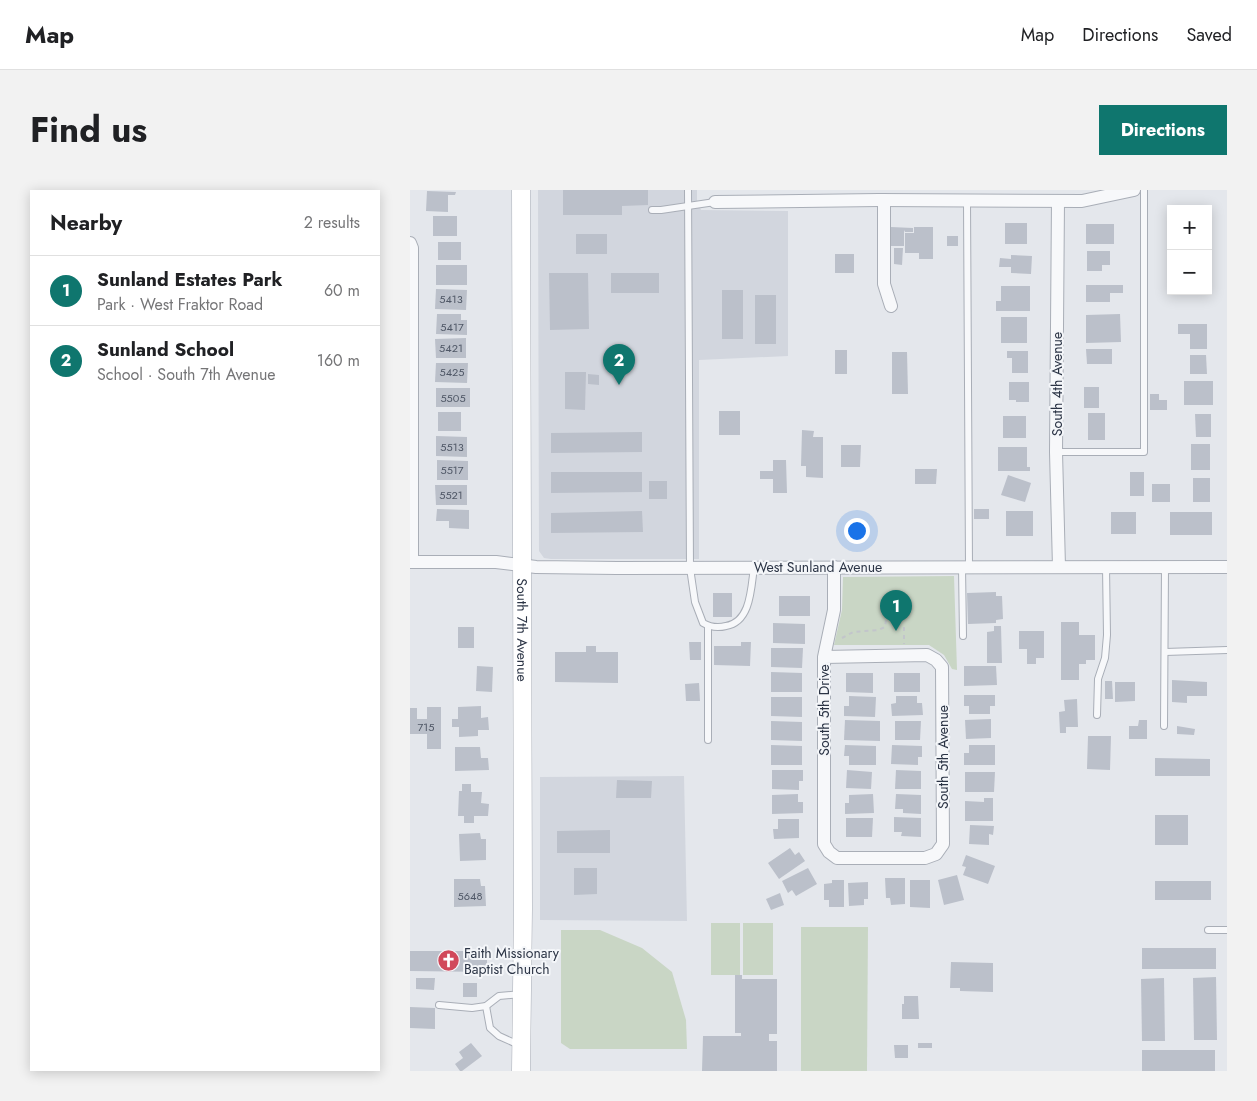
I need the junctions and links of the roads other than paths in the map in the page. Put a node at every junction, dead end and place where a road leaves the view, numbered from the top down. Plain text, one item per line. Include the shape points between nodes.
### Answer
1 (521, 190) edge
2 (688, 190) edge
3 (1134, 190) edge
4 (1144, 190) edge
5 (880, 197) edge
6 (967, 201) junction
7 (1058, 201) junction
8 (715, 202) joint
9 (688, 206) junction
10 (652, 210) dead end
11 (410, 243) edge
12 (892, 306) dead end
13 (411, 386) edge
14 (1056, 452) junction
15 (411, 562) edge
16 (522, 565) junction
17 (1059, 567) junction
18 (1106, 567) junction
19 (1165, 567) junction
20 (1227, 567) edge
21 (690, 568) junction
22 (754, 568) junction
23 (834, 568) junction
24 (965, 568) junction
25 (708, 626) junction
26 (963, 636) dead end
27 (1227, 650) edge
28 (1165, 652) junction
29 (824, 657) junction
30 (1097, 715) dead end
31 (1164, 726) dead end
32 (708, 740) dead end
33 (936, 854) joint
34 (1208, 930) dead end
35 (1227, 930) edge
36 (522, 994) junction
37 (439, 1005) dead end
38 (486, 1006) junction
39 (522, 1046) junction
40 (522, 1071) edge

1 - 16 main road, South 7th Avenue
2 - 9 lane
3 - 7 street via 1082,201
4 - 14 lane via 1144,452
5 - 6 street
5 - 8 street
5 - 12 street via 884,284
6 - 7 street
6 - 24 lane
7 - 14 street, South 4th Avenue
8 - 9 lane
9 - 10 lane
9 - 21 lane
11 - 13 street
13 - 15 street
14 - 17 street, South 4th Avenue
15 - 16 street, West Sunland Avenue
16 - 21 street, West Sunland Avenue
16 - 36 main road, South 7th Avenue
17 - 18 street, West Sunland Avenue
17 - 24 street, West Sunland Avenue
18 - 19 street, West Sunland Avenue
18 - 30 lane via 1105,658 1098,679
19 - 20 street, West Sunland Avenue
19 - 28 lane
21 - 22 street, West Sunland Avenue
21 - 25 lane via 698,614
22 - 23 street, West Sunland Avenue
22 - 25 lane via 748,606 742,617 733,625
23 - 24 street, West Sunland Avenue
23 - 29 street, South 5th Drive via 834,610
24 - 26 lane
25 - 32 lane
27 - 28 lane
28 - 31 lane
29 - 33 street, South 5th Drive via 824,844 837,858 925,858
29 - 33 street, South 5th Avenue via 927,655 942,667 943,844
34 - 35 lane
36 - 38 lane via 499,996
36 - 39 main road, South 7th Avenue
37 - 38 lane
38 - 39 lane via 490,1028 499,1036
39 - 40 main road, South 7th Avenue

